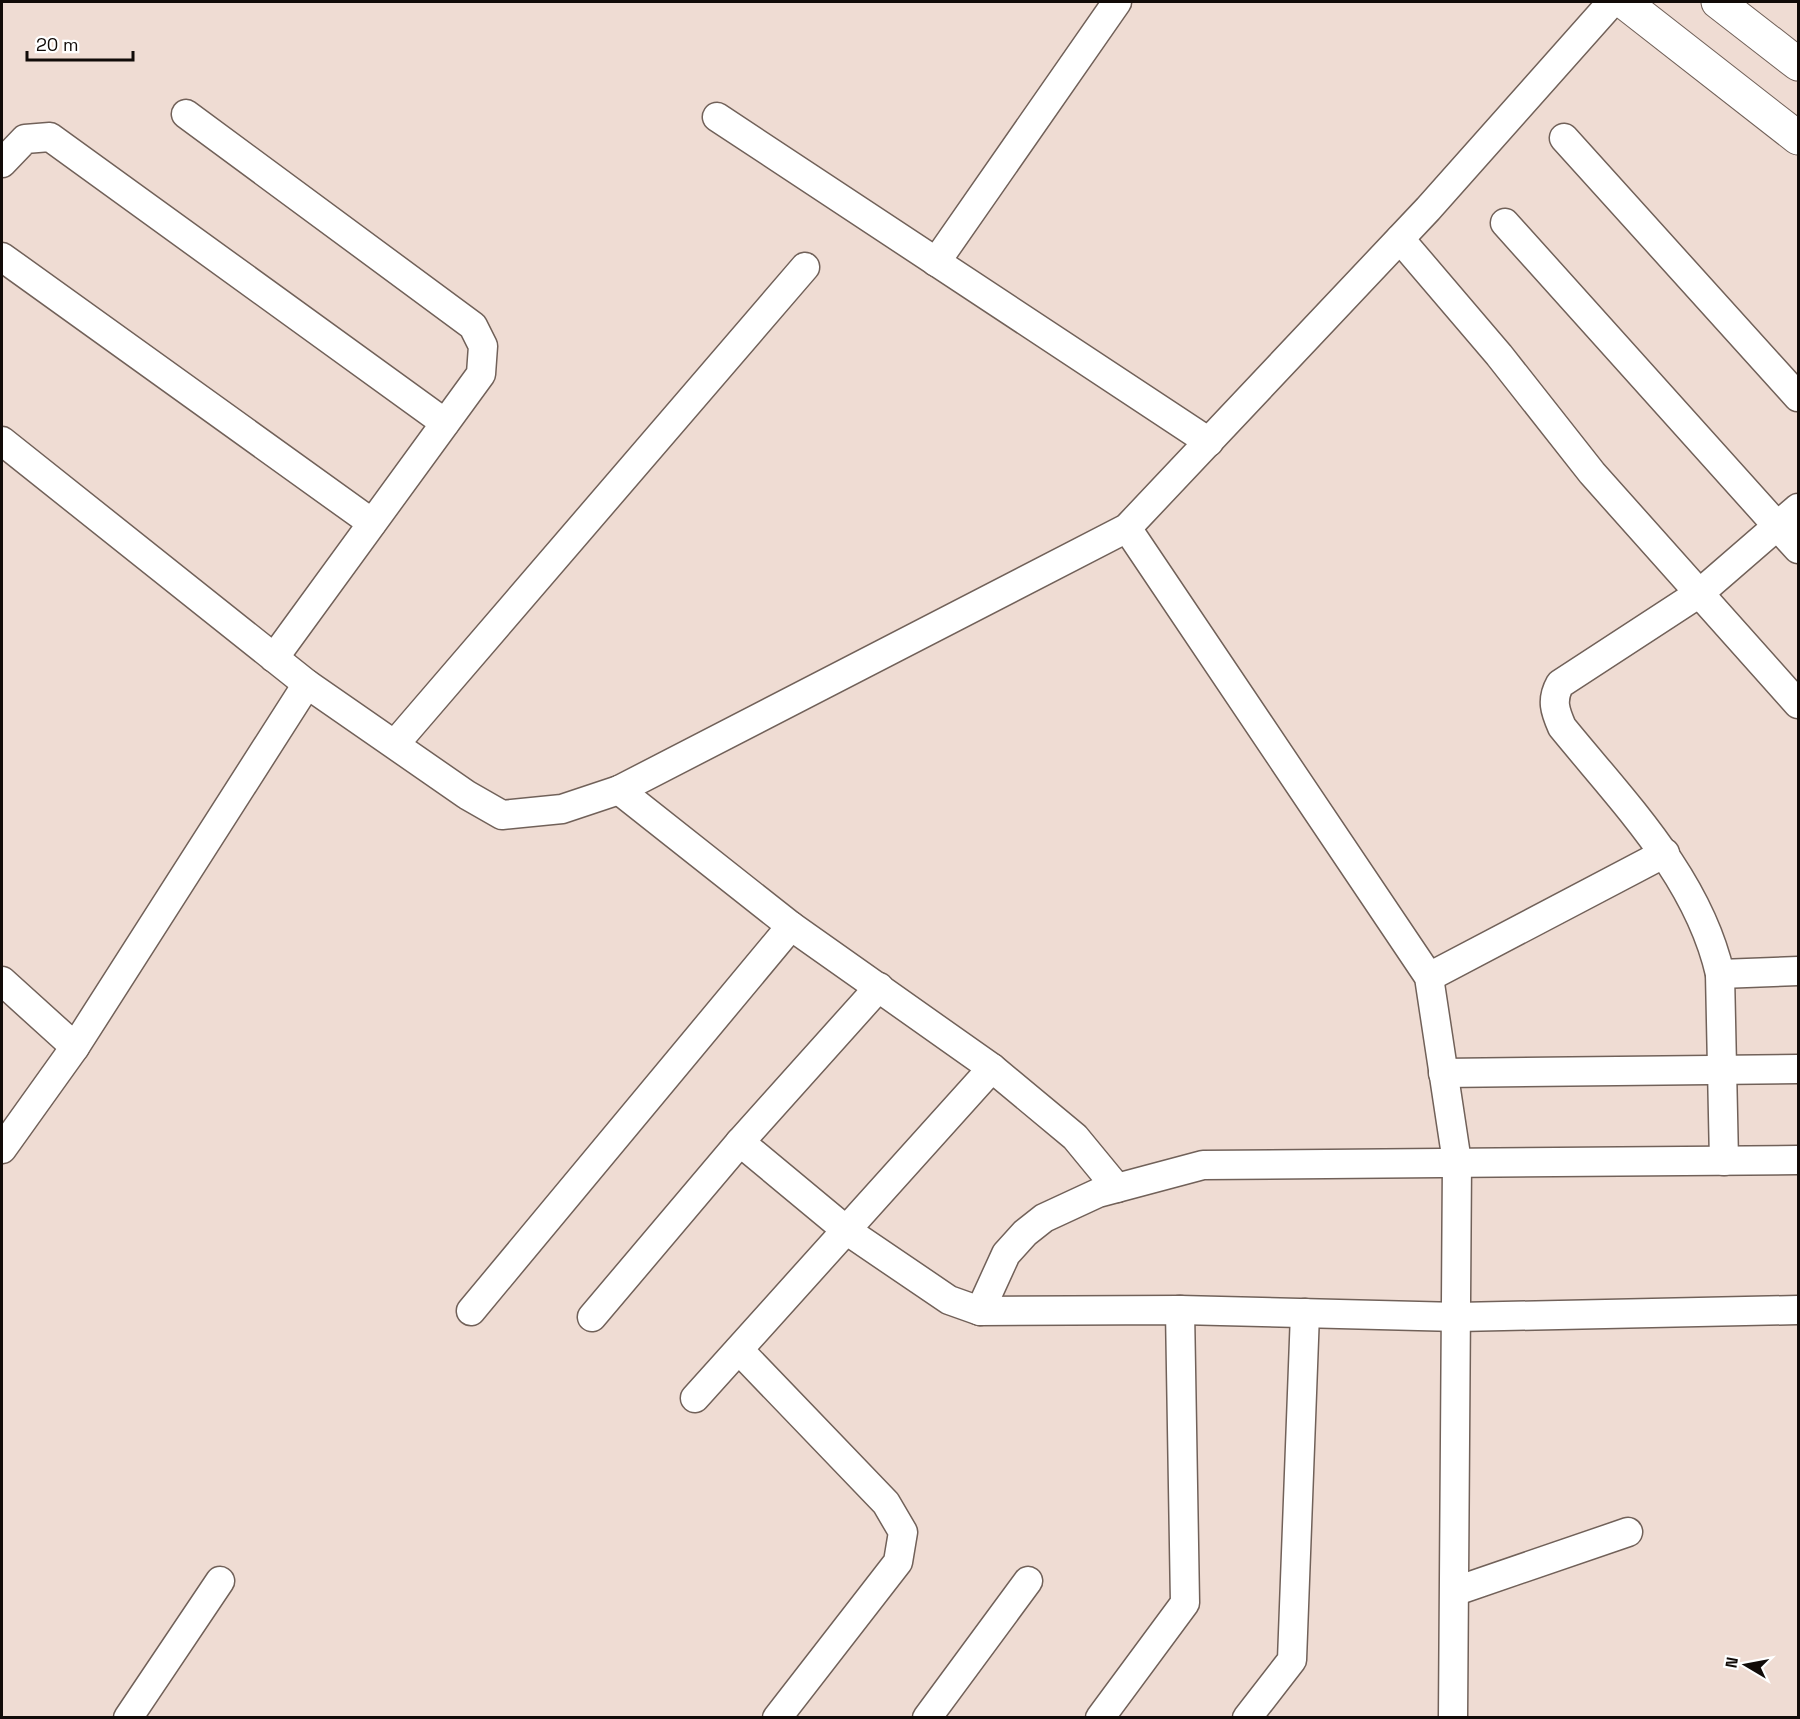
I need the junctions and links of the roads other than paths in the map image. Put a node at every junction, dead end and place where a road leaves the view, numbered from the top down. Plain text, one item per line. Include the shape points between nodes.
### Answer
1 (1117, 2) edge
2 (1612, 2) edge
3 (1624, 2) edge
4 (1718, 2) edge
5 (1798, 64) edge
6 (186, 114) dead end
7 (717, 117) dead end
8 (1564, 138) dead end
9 (1798, 138) edge
10 (2, 163) edge
11 (1504, 223) dead end
12 (1400, 238) junction
13 (2, 257) edge
14 (936, 262) junction
15 (805, 267) dead end
16 (1798, 397) edge
17 (445, 423) junction
18 (2, 441) edge
19 (1209, 442) junction
20 (1788, 517) edge
21 (372, 523) junction
22 (1127, 528) junction
23 (1798, 549) edge
24 (1701, 592) junction
25 (274, 657) junction
26 (307, 684) junction
27 (1798, 704) edge
28 (395, 744) junction
29 (619, 790) junction
30 (1665, 853) junction
31 (791, 926) junction
32 (1798, 971) edge
33 (1720, 974) junction
34 (1429, 977) junction
35 (2, 981) edge
36 (879, 987) junction
37 (75, 1047) junction
38 (992, 1068) junction
39 (1723, 1070) junction
40 (1798, 1070) edge
41 (1443, 1072) junction
42 (740, 1142) junction
43 (2, 1149) edge
44 (1798, 1160) edge
45 (1724, 1161) junction
46 (1457, 1162) junction
47 (1116, 1188) junction
48 (846, 1230) junction
49 (1180, 1310) junction
50 (1798, 1310) edge
51 (471, 1311) dead end
52 (980, 1311) junction
53 (1305, 1313) junction
54 (592, 1317) dead end
55 (1458, 1317) junction
56 (739, 1350) junction
57 (695, 1398) dead end
58 (1628, 1532) dead end
59 (220, 1581) dead end
60 (1028, 1581) dead end
61 (1456, 1591) junction
62 (128, 1718) edge
63 (777, 1718) edge
64 (927, 1718) edge
65 (1100, 1718) edge
66 (1247, 1718) edge
67 (1453, 1718) edge

1 - 14 street
2 - 12 street
3 - 9 main road
4 - 5 main road
6 - 17 street via 473,326 483,346 481,374
7 - 14 street
8 - 16 street
10 - 17 street via 25,139 50,137
11 - 20 street
12 - 19 street
12 - 24 street via 1592,473
13 - 21 street
14 - 19 street
15 - 28 street
17 - 21 street
18 - 25 street
19 - 22 street
20 - 23 street
20 - 24 street
21 - 25 street
22 - 29 street
22 - 34 street
24 - 27 street
24 - 30 street via 1560,684 1554,695 1562,727
25 - 26 street
26 - 28 street
26 - 37 street
28 - 29 street via 502,815 562,808
29 - 31 street
30 - 33 street via 1703,917
30 - 34 street
31 - 36 street
31 - 51 street
32 - 33 street
33 - 39 street
34 - 41 street
35 - 37 street
36 - 38 street
36 - 42 street
37 - 43 street
38 - 47 street via 1075,1137
38 - 48 street
39 - 40 street
39 - 41 street
39 - 45 street
41 - 46 street
42 - 48 street
42 - 54 street
44 - 45 street
45 - 46 street
46 - 47 street via 1203,1165
46 - 55 street
47 - 52 street via 1044,1218 1025,1233 1006,1254
48 - 52 street via 948,1300
48 - 56 street
49 - 52 street
49 - 53 street
49 - 65 street via 1185,1603
50 - 55 street
53 - 55 street
53 - 66 street via 1292,1660
55 - 61 street
56 - 57 street
56 - 63 street via 886,1503 903,1532 898,1562
58 - 61 street
59 - 62 street
60 - 64 street
61 - 67 street

